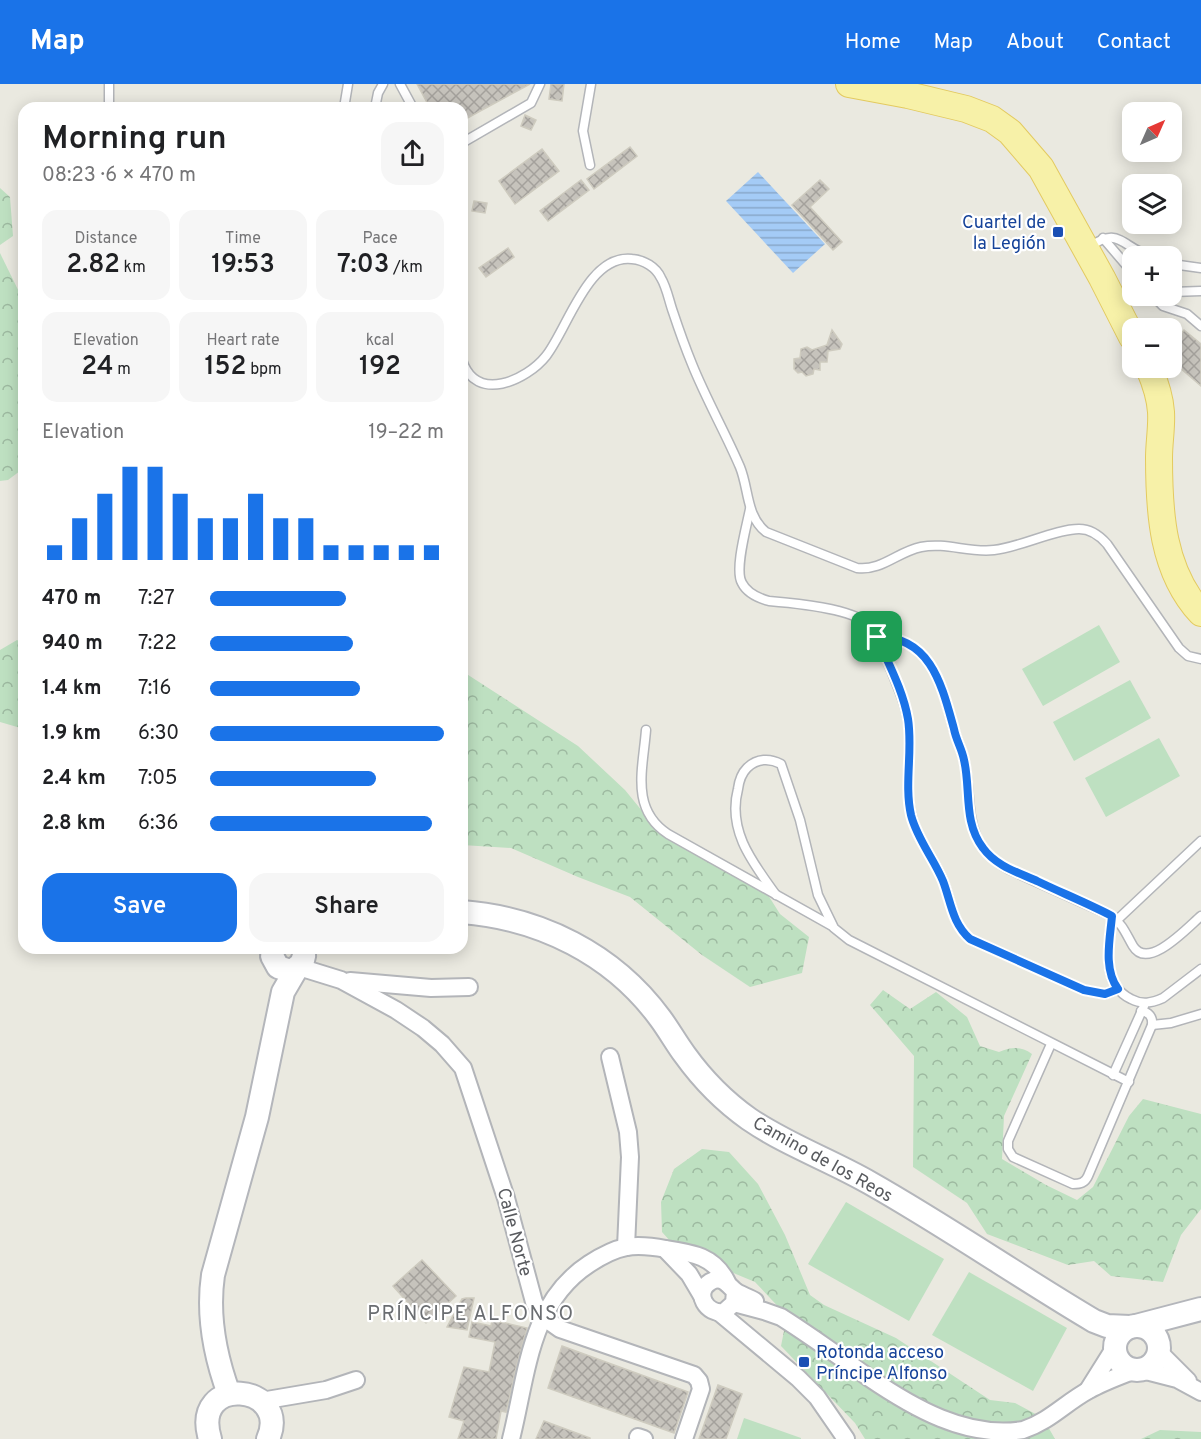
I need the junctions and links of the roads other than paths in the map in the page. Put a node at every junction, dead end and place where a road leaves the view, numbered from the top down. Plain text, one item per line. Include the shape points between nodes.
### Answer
1 (110, 84) edge
2 (348, 84) edge
3 (383, 84) edge
4 (400, 84) edge
5 (540, 84) edge
6 (591, 84) edge
7 (860, 85) edge
8 (909, 89) edge
9 (109, 102) edge
10 (346, 102) edge
11 (376, 102) edge
12 (410, 102) edge
13 (468, 140) edge
14 (590, 165) dead end
15 (1094, 244) junction
16 (1130, 246) edge
17 (1122, 265) edge
18 (1182, 265) edge
19 (1201, 268) edge
20 (1182, 290) edge
21 (1201, 291) edge
22 (1165, 306) edge
23 (1122, 318) edge
24 (1201, 326) edge
25 (468, 369) edge
26 (1153, 378) edge
27 (750, 508) junction
28 (1201, 613) edge
29 (877, 637) junction
30 (1201, 659) edge
31 (646, 730) dead end
32 (1201, 842) edge
33 (776, 895) junction
34 (468, 913) edge
35 (1201, 916) edge
36 (1114, 918) junction
37 (834, 928) junction
38 (295, 958) edge
39 (1201, 969) edge
40 (341, 980) junction
41 (469, 987) dead end
42 (1118, 989) junction
43 (1143, 1007) junction
44 (1201, 1014) edge
45 (1152, 1025) junction
46 (1051, 1044) junction
47 (610, 1057) dead end
48 (1113, 1074) junction
49 (1129, 1082) junction
50 (626, 1247) junction
51 (665, 1249) junction
52 (702, 1296) junction
53 (729, 1297) junction
54 (1201, 1309) edge
55 (543, 1317) junction
56 (1124, 1336) junction
57 (1160, 1348) junction
58 (1138, 1370) junction
59 (356, 1380) dead end
60 (1197, 1389) edge
61 (1087, 1391) junction
62 (229, 1394) junction
63 (261, 1401) junction
64 (210, 1439) edge
65 (268, 1439) edge
66 (511, 1439) edge
67 (684, 1439) edge
68 (846, 1439) edge

1 - 9 lane
2 - 10 lane
3 - 11 lane
4 - 12 lane
5 - 13 lane via 531,103
6 - 14 lane via 583,130
7 - 8 main road
8 - 15 main road via 992,119 1010,132 1041,168
15 - 16 lane via 1116,239
15 - 17 lane
15 - 23 main road via 1102,278
18 - 19 lane
20 - 21 lane
22 - 24 lane via 1187,314
25 - 27 lane via 473,377 488,384 504,385 515,379 545,357 581,295 608,264 625,258 642,261 662,279 692,364 740,468
26 - 28 main road via 1161,412 1161,522 1172,567
27 - 29 lane via 740,556 740,581 746,588 760,599 848,613 863,620
27 - 30 lane via 755,521 766,532 866,569 882,566 919,548 941,545 997,550 1071,530 1085,530 1107,544 1179,648 1188,656
29 - 36 lane via 909,643 938,678 964,760 974,832 987,854 1008,869
29 - 42 lane via 908,718 911,816 942,879 960,929 970,939 1084,990 1105,994
31 - 33 lane via 641,794 653,823
32 - 36 lane
33 - 37 lane
33 - 37 lane via 743,846 735,812 743,773 752,764 767,760 781,764 800,820 818,895
34 - 56 street, Camino de los Reos via 537,927 597,957 647,1002 699,1072 748,1118 877,1187
35 - 36 lane via 1156,953 1148,955 1135,949
36 - 42 lane via 1110,972
37 - 46 lane via 849,940
38 - 40 street
38 - 62 street via 211,1287 215,1347
39 - 43 lane via 1163,998
40 - 41 street via 431,988
40 - 55 street, Calle Norte via 423,1028 463,1068 506,1198 534,1302
42 - 43 lane
43 - 45 lane via 1152,1018
43 - 48 lane
44 - 45 lane
45 - 49 lane
46 - 48 lane
46 - 49 lane via 1008,1141 1008,1149 1017,1159 1073,1184 1083,1183
47 - 50 street via 628,1132
48 - 49 lane
50 - 51 street
50 - 55 street via 611,1250 578,1271 550,1300
51 - 52 street via 689,1274
51 - 53 street via 708,1259 722,1272
52 - 53 street via 710,1310
52 - 53 street via 709,1283 718,1280
53 - 61 street via 758,1302 915,1408 960,1429 988,1435 1021,1431 1045,1420
53 - 68 street via 817,1397
54 - 56 street
54 - 57 street via 1172,1328
55 - 66 street via 529,1357
55 - 67 street via 560,1329 694,1375 702,1389
56 - 57 street via 1142,1326 1154,1333
56 - 58 street via 1119,1360 1129,1369
56 - 61 street
57 - 58 street via 1154,1364
57 - 60 street
58 - 60 street
58 - 61 street
59 - 63 street via 327,1390
62 - 63 street via 240,1392
62 - 64 street via 219,1399 207,1417
63 - 65 street via 272,1421

